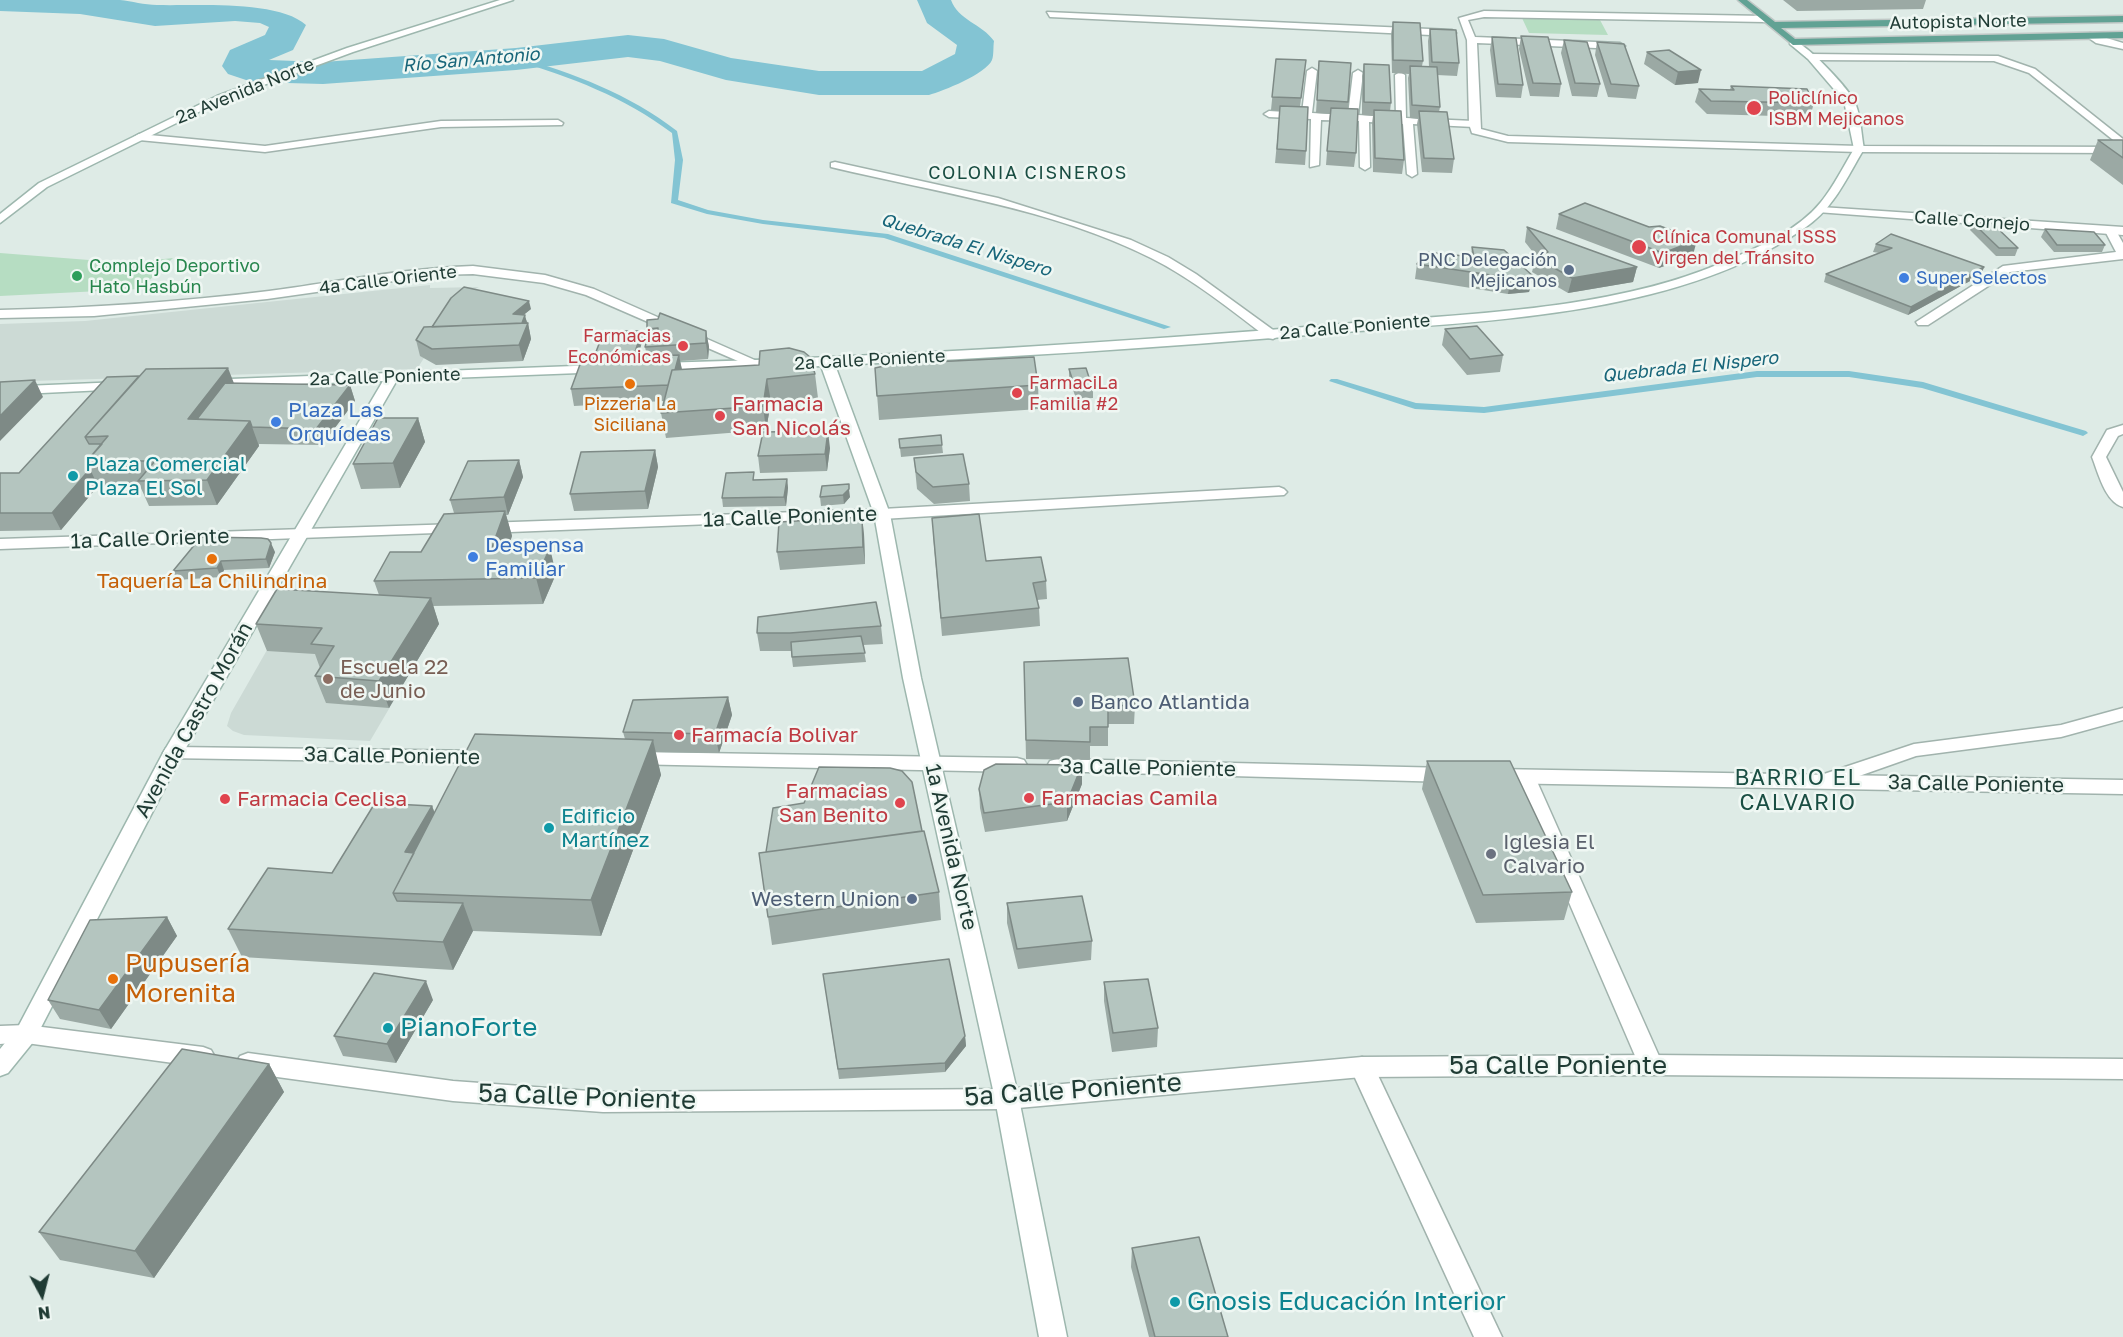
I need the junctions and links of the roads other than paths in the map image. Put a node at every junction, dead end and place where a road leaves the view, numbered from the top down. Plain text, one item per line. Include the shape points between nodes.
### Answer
1 (509, 0) edge
2 (1742, 0) edge
3 (1050, 14) dead end
4 (1765, 19) junction
5 (2123, 19) edge
6 (1774, 25) junction
7 (2123, 35) edge
8 (2090, 36) junction
9 (1470, 37) junction
10 (1793, 42) junction
11 (1621, 46) edge
12 (2123, 46) edge
13 (1811, 57) junction
14 (1312, 71) dead end
15 (1358, 73) dead end
16 (1400, 75) edge
17 (1269, 114) dead end
18 (1311, 116) junction
19 (1359, 119) junction
20 (1405, 121) junction
21 (558, 123) dead end
22 (1474, 124) junction
23 (139, 137) junction
24 (2123, 144) edge
25 (1860, 149) junction
26 (2123, 150) edge
27 (835, 165) dead end
28 (1314, 165) dead end
29 (1365, 167) dead end
30 (1412, 174) dead end
31 (1821, 210) junction
32 (0, 220) edge
33 (2117, 231) edge
34 (2123, 255) edge
35 (0, 314) edge
36 (1923, 322) dead end
37 (1273, 334) junction
38 (827, 363) junction
39 (759, 365) junction
40 (641, 368) edge
41 (615, 369) edge
42 (392, 376) junction
43 (192, 384) edge
44 (134, 386) edge
45 (0, 391) edge
46 (2123, 429) edge
47 (1279, 492) dead end
48 (2123, 502) edge
49 (882, 514) junction
50 (301, 534) junction
51 (0, 544) edge
52 (2123, 714) edge
53 (173, 753) junction
54 (507, 757) edge
55 (614, 759) edge
56 (933, 764) junction
57 (1525, 777) junction
58 (1825, 781) junction
59 (2123, 787) edge
60 (26, 1034) junction
61 (0, 1035) edge
62 (1651, 1065) junction
63 (0, 1066) edge
64 (1362, 1067) junction
65 (2123, 1069) edge
66 (1008, 1099) junction
67 (1053, 1337) edge
68 (1488, 1337) edge

1 - 23 street, 2a Avenida Norte via 368,44 231,94
2 - 4 main road
3 - 9 street
4 - 6 main road
4 - 9 street via 1484,14 1463,18
5 - 6 main road, Autopista Norte
6 - 10 main road
7 - 8 main road, Autopista Norte
8 - 10 main road, Autopista Norte
8 - 12 street
9 - 11 street
9 - 22 street
10 - 13 street
13 - 24 street via 1995,58 2016,63 2032,70
13 - 25 street via 1849,100
14 - 18 street
15 - 19 street
16 - 20 street
17 - 18 street
18 - 19 street
18 - 28 street
19 - 20 street
19 - 29 street
20 - 22 street
20 - 30 street
21 - 23 street via 441,124 265,149
22 - 25 street via 1476,131 1508,139
23 - 32 street, 2a Avenida Norte via 44,185
25 - 26 street
25 - 31 street
27 - 37 street via 971,193 1114,238 1187,273
31 - 33 street, Calle Cornejo
31 - 37 street, 2a Calle Poniente via 1766,247 1713,271 1646,290 1460,318
33 - 34 street
34 - 36 street via 2007,269
35 - 39 street, 4a Calle Oriente via 94,312 267,295 436,271 473,270 545,279 590,292
37 - 38 street, 2a Calle Poniente
38 - 39 street, 2a Calle Poniente
38 - 49 street, 1a Avenida Norte
39 - 40 street, 2a Calle Poniente
41 - 42 street, 2a Calle Poniente
42 - 43 street, 2a Calle Poniente
42 - 50 street, Avenida Castro Morán
44 - 45 street
46 - 48 street via 2112,433 2099,457
47 - 49 street, 1a Calle Poniente
49 - 50 street, 1a Calle Poniente
49 - 56 street, 1a Avenida Norte via 912,678
50 - 51 street, 1a Calle Oriente
50 - 53 street, Avenida Castro Morán
52 - 58 street via 2061,731 1914,750
53 - 54 street, 3a Calle Poniente
53 - 60 street, Avenida Castro Morán
55 - 56 street, 3a Calle Poniente
56 - 57 street, 3a Calle Poniente
56 - 66 street, 1a Avenida Norte
57 - 58 street, 3a Calle Poniente
57 - 62 street
58 - 59 street, 3a Calle Poniente
60 - 61 street, 5a Calle Poniente
60 - 63 street, Avenida Castro Morán
60 - 66 street, 5a Calle Poniente via 453,1091 603,1102
62 - 64 street, 5a Calle Poniente
62 - 65 street, 5a Calle Poniente
64 - 66 street, 5a Calle Poniente
64 - 68 street
66 - 67 street, 1a Avenida Norte

